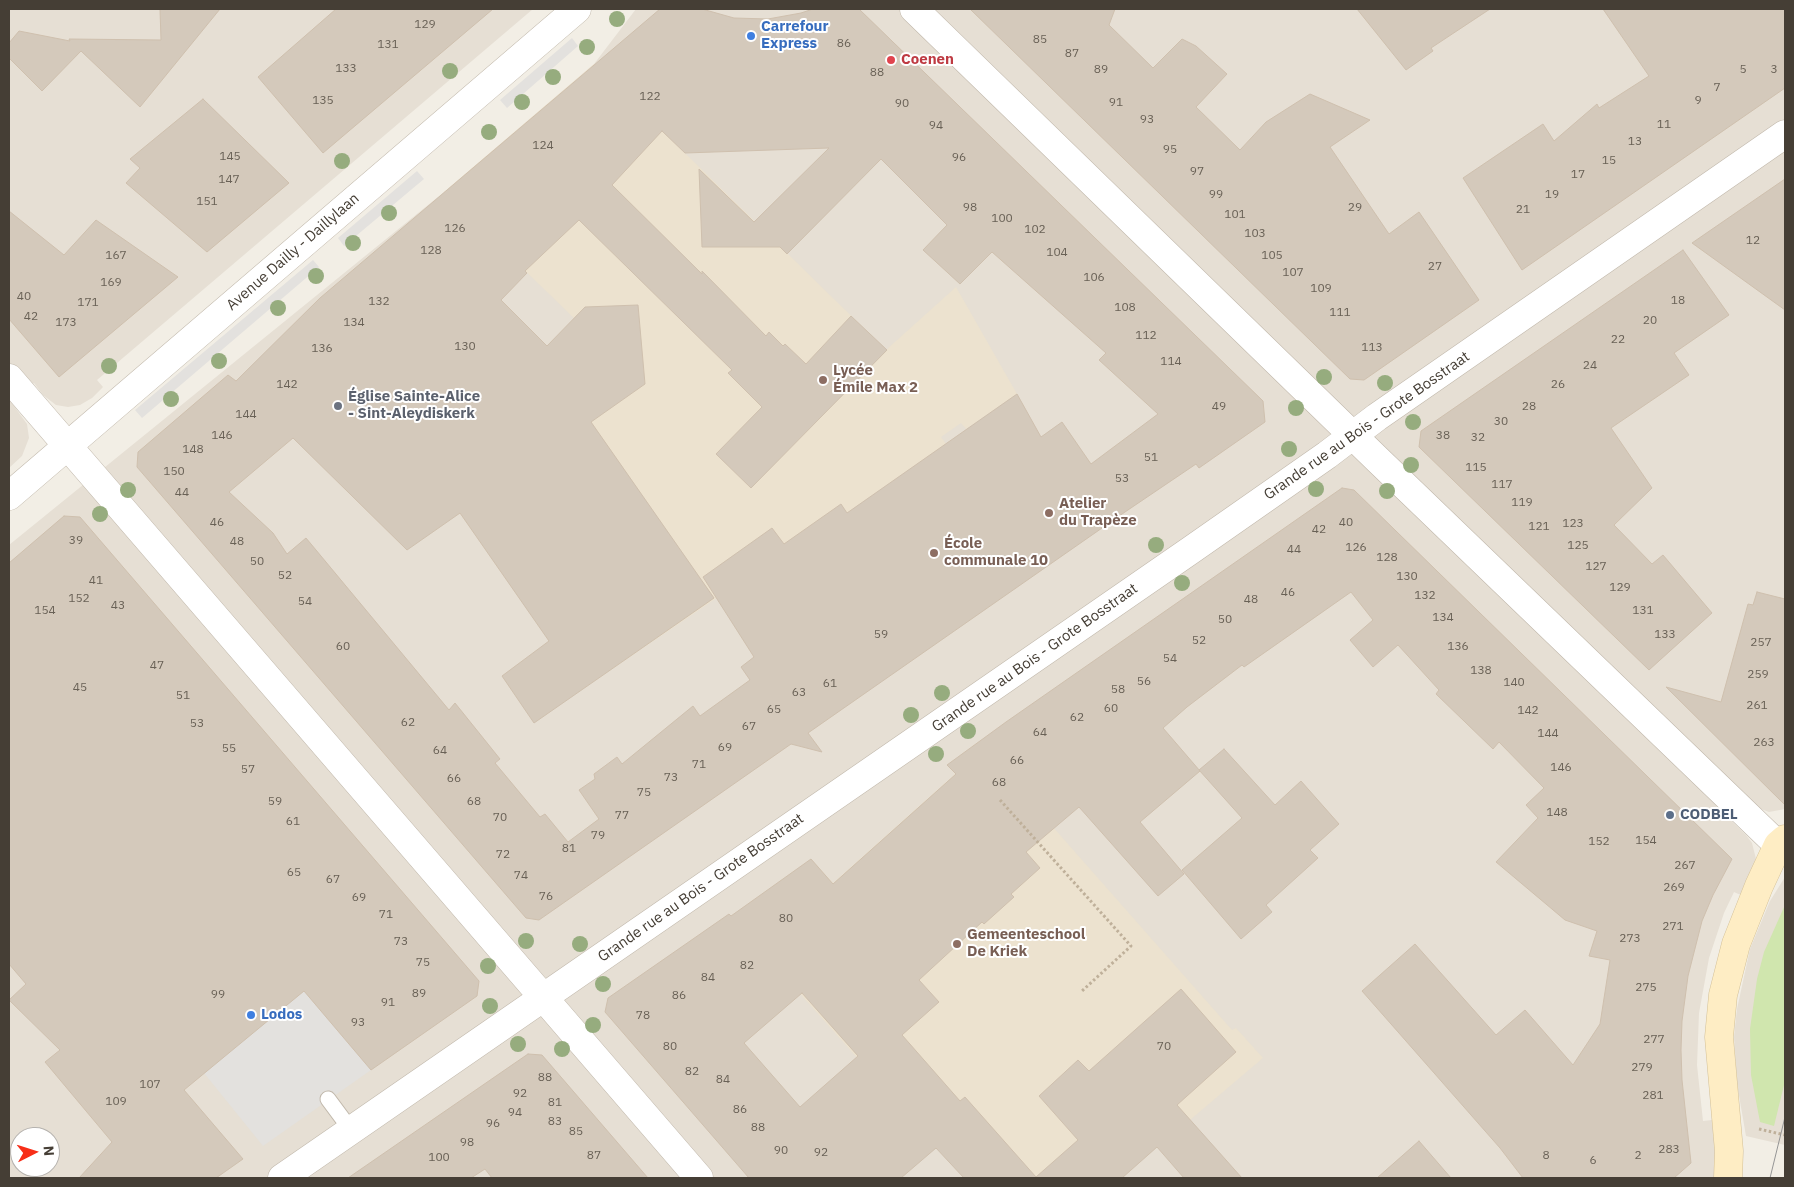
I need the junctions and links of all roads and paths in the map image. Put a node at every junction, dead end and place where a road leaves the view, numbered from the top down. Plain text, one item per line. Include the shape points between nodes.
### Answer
1 (577, 9) edge
2 (914, 9) edge
3 (1785, 134) edge
4 (9, 378) edge
5 (1352, 435) junction
6 (68, 446) junction
7 (9, 496) edge
8 (1000, 800) dead end
9 (1782, 842) edge
10 (1082, 992) dead end
11 (544, 997) junction
12 (328, 1099) dead end
13 (1753, 1127) dead end
14 (351, 1130) junction
15 (1785, 1135) edge
16 (282, 1178) edge
17 (699, 1178) edge
18 (1728, 1178) edge

1 - 6 street, Avenue Dailly - Daillylaan
2 - 5 street
3 - 5 street, Grande rue au Bois - Grote Bosstraat
4 - 6 street
5 - 9 street
5 - 11 street, Grande rue au Bois - Grote Bosstraat
6 - 7 street, Avenue Dailly - Daillylaan
6 - 11 street
8 - 10 path via 1131,946
9 - 18 street via 1759,886 1736,944 1723,995 1719,1037 1729,1151
11 - 14 street, Grande rue au Bois - Grote Bosstraat
11 - 17 street
12 - 14 lane
13 - 15 path
14 - 16 street, Grande rue au Bois - Grote Bosstraat

